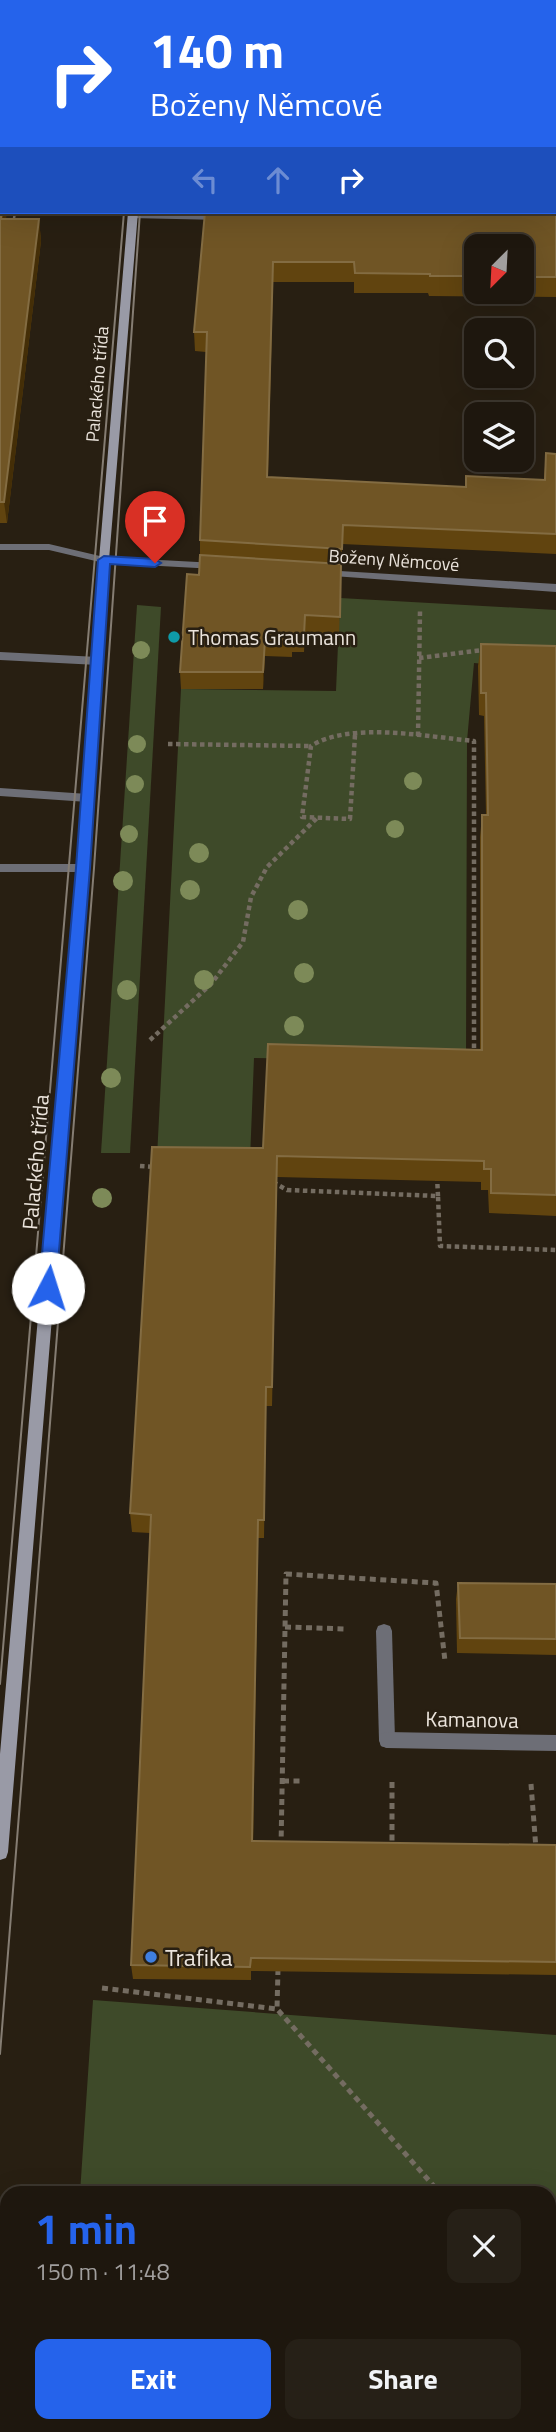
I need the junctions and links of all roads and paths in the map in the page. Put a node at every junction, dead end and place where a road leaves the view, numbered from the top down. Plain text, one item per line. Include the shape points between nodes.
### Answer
1 (15, 214) edge
2 (134, 214) edge
3 (158, 214) edge
4 (230, 217) edge
5 (13, 226) edge
6 (0, 547) edge
7 (104, 560) junction
8 (233, 567) edge
9 (313, 572) edge
10 (421, 580) junction
11 (556, 588) edge
12 (494, 652) edge
13 (0, 656) edge
14 (419, 658) junction
15 (98, 661) junction
16 (355, 735) junction
17 (418, 736) junction
18 (168, 744) dead end
19 (312, 746) junction
20 (0, 792) edge
21 (88, 797) junction
22 (317, 818) junction
23 (0, 868) edge
24 (83, 868) junction
25 (150, 1040) dead end
26 (474, 1054) edge
27 (140, 1166) dead end
28 (163, 1167) edge
29 (437, 1170) edge
30 (269, 1181) edge
31 (438, 1196) junction
32 (556, 1250) edge
33 (285, 1627) junction
34 (384, 1631) joint
35 (445, 1661) dead end
36 (556, 1743) edge
37 (282, 1781) junction
38 (302, 1781) dead end
39 (392, 1782) dead end
40 (531, 1784) dead end
41 (0, 1852) edge
42 (281, 1857) edge
43 (392, 1858) edge
44 (537, 1859) edge
45 (279, 1954) edge
46 (102, 1987) dead end
47 (277, 2009) junction
48 (434, 2186) edge

1 - 5 path
2 - 7 street, Palackého třída
3 - 4 street
6 - 7 street via 49,547
7 - 8 street
7 - 15 street, Palackého třída
9 - 10 street, Boženy Němcové
10 - 11 street, Boženy Němcové
10 - 14 path
12 - 14 path
13 - 15 street
14 - 17 path
15 - 21 street, Palackého třída
16 - 17 path
16 - 19 path via 326,736
16 - 22 path via 350,819
17 - 26 path via 474,741
18 - 19 path
19 - 22 path via 302,817
20 - 21 street
21 - 24 street, Palackého třída
22 - 25 path via 267,867 251,897 243,942 211,984
23 - 24 street
24 - 41 street, Palackého třída
27 - 28 path
29 - 31 path
30 - 31 path via 287,1190
31 - 32 path via 440,1246
33 - 34 path
33 - 35 path via 286,1574 436,1583
33 - 37 path
34 - 36 street, Kamanova via 387,1740
37 - 38 path
37 - 42 path
39 - 43 path
40 - 44 path
45 - 47 path
46 - 47 path
47 - 48 path

